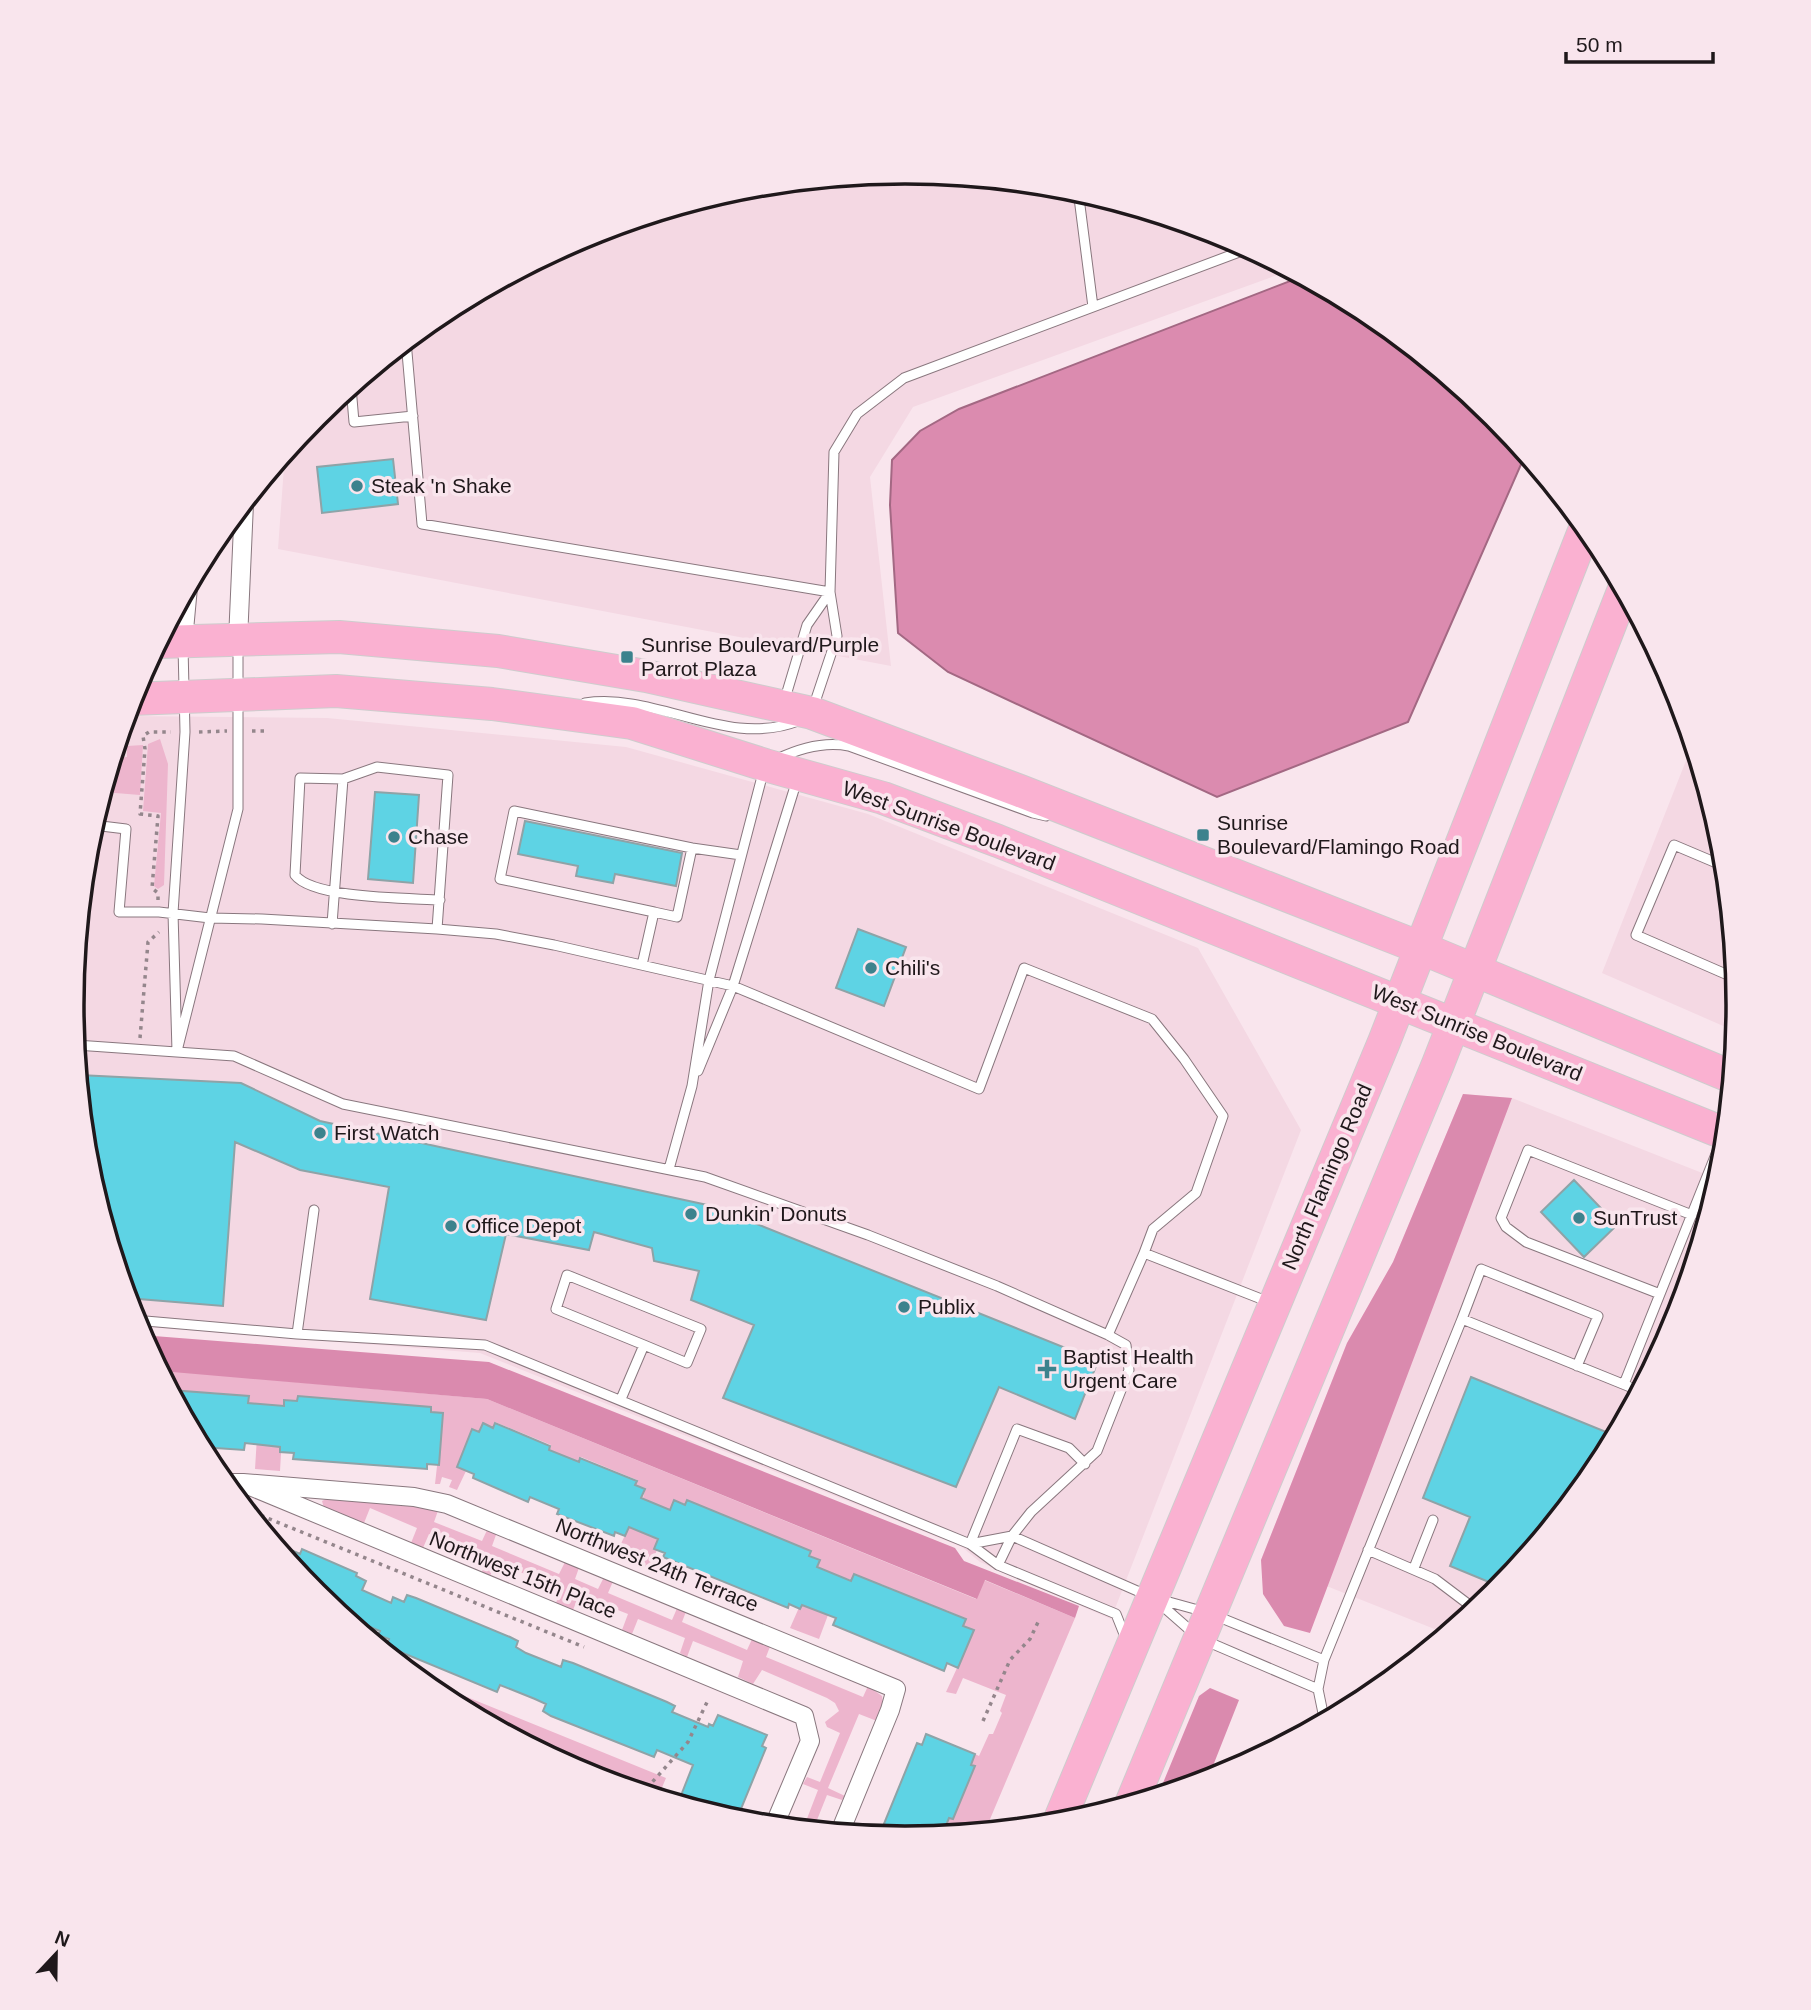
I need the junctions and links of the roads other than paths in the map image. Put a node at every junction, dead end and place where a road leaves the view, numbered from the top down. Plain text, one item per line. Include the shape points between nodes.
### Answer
1 (1080, 202) edge
2 (1236, 253) edge
3 (1093, 307) junction
4 (407, 352) edge
5 (352, 398) edge
6 (413, 416) junction
7 (243, 520) edge
8 (1581, 538) edge
9 (830, 592) junction
10 (1620, 600) edge
11 (238, 640) junction
12 (171, 641) edge
13 (239, 695) junction
14 (184, 697) junction
15 (144, 699) edge
16 (797, 709) junction
17 (553, 712) junction
18 (765, 765) junction
19 (799, 775) junction
20 (342, 779) junction
21 (1077, 813) junction
22 (104, 826) edge
23 (692, 848) junction
24 (741, 855) junction
25 (1714, 862) edge
26 (334, 892) junction
27 (440, 900) junction
28 (654, 912) junction
29 (173, 914) junction
30 (210, 918) junction
31 (332, 925) junction
32 (437, 929) junction
33 (1421, 948) junction
34 (642, 965) junction
35 (1475, 970) junction
36 (1726, 974) edge
37 (709, 979) junction
38 (733, 986) junction
39 (1400, 1002) junction
40 (1454, 1023) junction
41 (86, 1046) edge
42 (177, 1051) junction
43 (1724, 1074) edge
44 (692, 1086) junction
45 (1717, 1130) edge
46 (669, 1169) junction
47 (1709, 1175) edge
48 (314, 1210) dead end
49 (1692, 1215) junction
50 (1144, 1253) junction
51 (1660, 1294) junction
52 (1274, 1304) junction
53 (1462, 1319) junction
54 (148, 1321) edge
55 (298, 1334) junction
56 (1108, 1335) junction
57 (643, 1346) junction
58 (1577, 1366) junction
59 (1624, 1384) junction
60 (1632, 1387) edge
61 (621, 1399) junction
62 (1085, 1464) junction
63 (238, 1483) edge
64 (243, 1483) junction
65 (1433, 1520) dead end
66 (1012, 1536) junction
67 (970, 1544) junction
68 (1368, 1550) junction
69 (998, 1565) junction
70 (1414, 1568) junction
71 (1152, 1597) junction
72 (1467, 1604) edge
73 (1204, 1626) junction
74 (1129, 1649) junction
75 (1324, 1660) junction
76 (1318, 1689) junction
77 (1323, 1712) edge
78 (1135, 1794) edge
79 (1063, 1811) edge
80 (778, 1816) edge
81 (843, 1824) edge

1 - 3 lane
2 - 3 lane
3 - 9 lane via 904,378 857,414 834,452
4 - 6 lane
5 - 6 lane via 354,422
6 - 9 lane via 422,524
7 - 11 street
8 - 33 highway, North Flamingo Road
9 - 16 lane via 807,625
9 - 16 lane via 836,636
10 - 35 highway
11 - 12 highway
11 - 13 lane
11 - 16 highway via 339,637 498,651 646,676
12 - 14 lane
13 - 14 highway, West Sunrise Boulevard
13 - 17 highway, West Sunrise Boulevard via 336,691
13 - 30 lane via 238,809
14 - 15 highway, West Sunrise Boulevard
14 - 29 lane
16 - 17 lane via 786,725 758,730 608,701
16 - 21 highway
17 - 18 highway, West Sunrise Boulevard via 632,723
18 - 19 highway, West Sunrise Boulevard
18 - 21 lane via 805,748 838,744 1033,813 1052,817
18 - 24 lane
19 - 38 lane
19 - 39 highway, West Sunrise Boulevard via 883,798 998,841
20 - 26 lane
20 - 26 lane via 300,778 295,876 305,885
20 - 27 lane via 377,767 449,775
21 - 33 highway
22 - 29 lane via 126,829 119,912
23 - 24 lane
23 - 28 lane via 677,917
23 - 28 lane via 514,811 500,879
24 - 37 lane
25 - 36 lane via 1674,845 1636,935
26 - 27 lane
26 - 31 lane
27 - 32 lane
28 - 34 lane
29 - 30 lane
29 - 42 lane
30 - 31 lane
30 - 42 lane
31 - 32 lane
32 - 34 lane via 496,934
33 - 35 highway
33 - 39 highway, North Flamingo Road
34 - 37 lane
35 - 40 highway
35 - 43 highway
37 - 38 lane
37 - 44 lane
38 - 44 lane
38 - 50 lane via 979,1089 1024,968 1152,1019 1223,1116 1196,1193 1153,1230
39 - 40 highway, West Sunrise Boulevard
39 - 52 highway, North Flamingo Road
40 - 45 highway, West Sunrise Boulevard
40 - 73 highway
41 - 42 lane
42 - 46 lane via 234,1056 343,1104
44 - 46 lane
46 - 56 lane via 705,1177 868,1235
47 - 49 lane
48 - 55 lane
49 - 51 lane
49 - 51 lane via 1528,1150 1523,1161 1501,1218 1506,1227 1526,1242
50 - 52 lane
50 - 56 lane
51 - 59 lane
52 - 71 highway, North Flamingo Road
53 - 58 lane
53 - 58 lane via 1481,1269 1598,1316
53 - 68 lane
54 - 55 lane
55 - 61 lane via 485,1345
56 - 62 lane via 1126,1345 1129,1370 1097,1451
57 - 57 lane via 556,1309 567,1275 701,1329 687,1363
57 - 61 lane
58 - 59 lane
59 - 60 lane
61 - 67 lane
62 - 66 lane via 1031,1512
62 - 67 lane via 1069,1448 1017,1429
63 - 64 street, Northwest 15th Place
64 - 80 street, Northwest 15th Place via 804,1716 810,1741
64 - 81 street, Northwest 24th Terrace via 414,1497 447,1504 896,1689
65 - 70 lane
66 - 67 lane
66 - 69 lane
66 - 71 lane
67 - 69 lane
68 - 70 lane
68 - 75 lane
69 - 74 lane via 1116,1614
70 - 72 lane
71 - 73 lane
71 - 73 lane
71 - 74 highway, North Flamingo Road
73 - 75 lane
73 - 76 lane
73 - 78 highway
74 - 79 highway, North Flamingo Road
75 - 76 lane
76 - 77 lane

